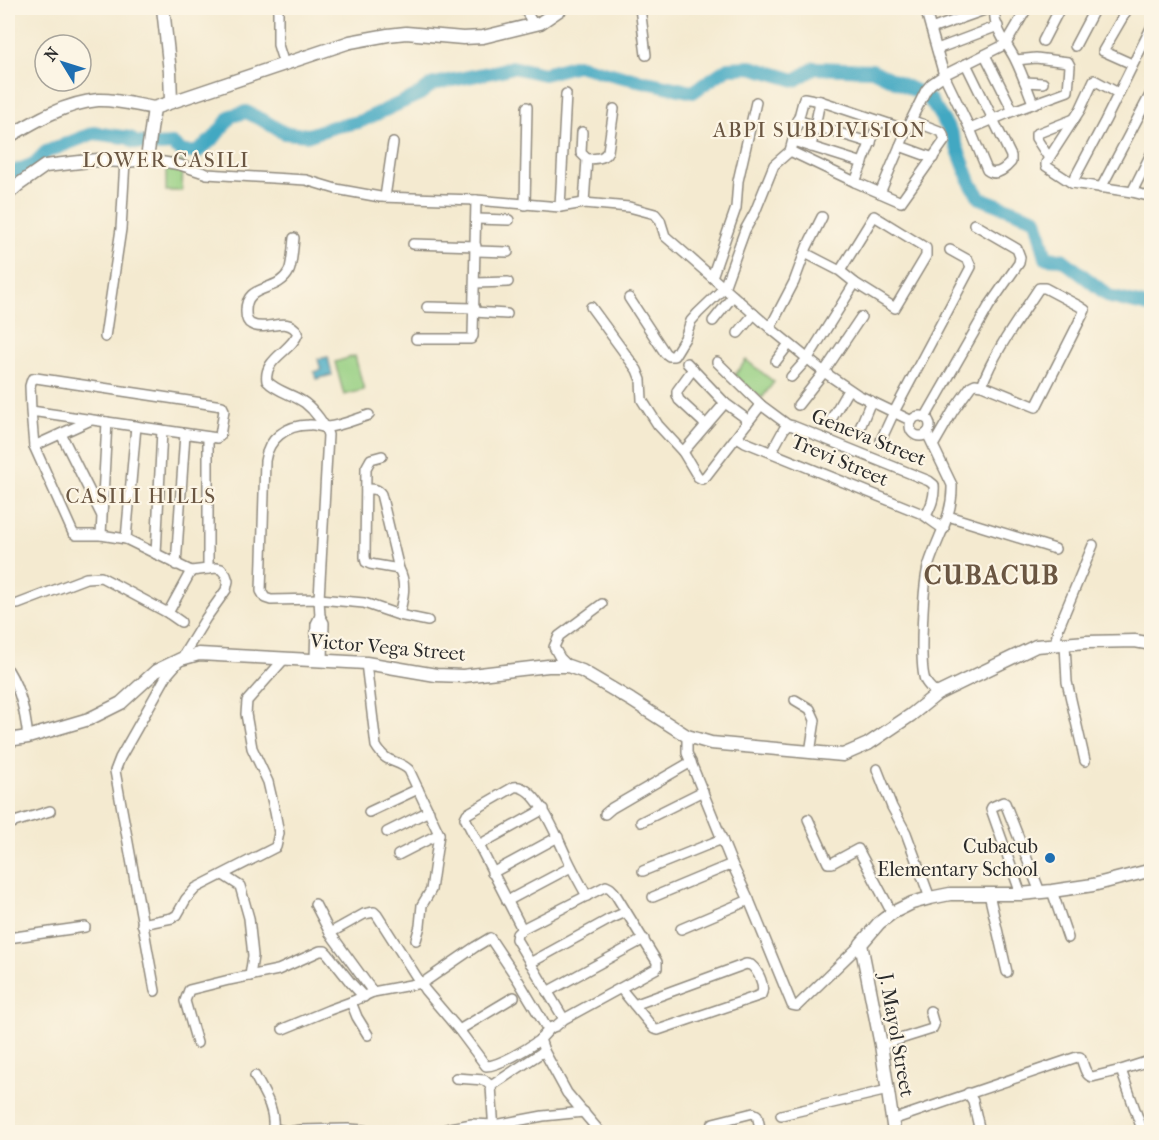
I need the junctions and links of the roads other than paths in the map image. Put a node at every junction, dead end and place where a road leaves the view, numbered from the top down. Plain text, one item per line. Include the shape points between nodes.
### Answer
1 (163, 8) edge
2 (278, 8) edge
3 (524, 8) edge
4 (562, 8) edge
5 (640, 8) edge
6 (925, 8) edge
7 (990, 8) edge
8 (996, 8) edge
9 (1027, 8) edge
10 (1059, 8) edge
11 (1095, 8) edge
12 (1128, 8) edge
13 (534, 25) junction
14 (998, 26) junction
15 (1152, 26) edge
16 (932, 30) junction
17 (1043, 41) dead end
18 (1006, 44) junction
19 (1075, 46) dead end
20 (937, 49) junction
21 (646, 55) dead end
22 (985, 55) junction
23 (1016, 60) junction
24 (284, 64) junction
25 (966, 64) junction
26 (1132, 64) junction
27 (944, 75) junction
28 (1025, 82) junction
29 (1043, 83) dead end
30 (1152, 92) edge
31 (1118, 93) junction
32 (566, 94) dead end
33 (171, 101) junction
34 (820, 101) junction
35 (756, 102) dead end
36 (1033, 103) junction
37 (527, 107) dead end
38 (154, 108) junction
39 (614, 109) dead end
40 (1013, 111) junction
41 (994, 119) junction
42 (1074, 119) junction
43 (797, 120) junction
44 (911, 120) junction
45 (879, 121) junction
46 (815, 125) junction
47 (970, 129) junction
48 (907, 130) junction
49 (582, 132) dead end
50 (8, 137) edge
51 (393, 143) dead end
52 (871, 143) junction
53 (792, 146) junction
54 (900, 146) junction
55 (811, 147) junction
56 (1152, 152) edge
57 (148, 155) junction
58 (933, 158) junction
59 (1049, 158) junction
60 (587, 159) junction
61 (125, 161) junction
62 (863, 163) junction
63 (855, 182) junction
64 (1072, 183) junction
65 (1101, 188) junction
66 (1132, 192) junction
67 (880, 193) junction
68 (8, 194) edge
69 (385, 197) junction
70 (1152, 197) edge
71 (476, 200) junction
72 (584, 203) junction
73 (525, 205) junction
74 (560, 207) junction
75 (822, 217) dead end
76 (476, 219) junction
77 (509, 220) dead end
78 (974, 224) dead end
79 (294, 238) dead end
80 (413, 244) dead end
81 (476, 248) junction
82 (950, 250) dead end
83 (508, 252) dead end
84 (805, 253) junction
85 (840, 271) junction
86 (712, 277) junction
87 (508, 282) dead end
88 (475, 283) junction
89 (855, 283) junction
90 (724, 288) junction
91 (733, 296) junction
92 (629, 298) dead end
93 (591, 306) dead end
94 (427, 307) dead end
95 (474, 310) junction
96 (507, 314) dead end
97 (754, 314) junction
98 (861, 317) dead end
99 (713, 321) dead end
100 (770, 328) junction
101 (738, 333) dead end
102 (105, 337) dead end
103 (416, 339) dead end
104 (789, 344) junction
105 (808, 358) junction
106 (776, 361) dead end
107 (717, 362) dead end
108 (824, 372) junction
109 (791, 376) dead end
110 (982, 386) junction
111 (848, 390) junction
112 (871, 401) junction
113 (725, 403) junction
114 (761, 405) junction
115 (798, 405) dead end
116 (31, 411) junction
117 (894, 412) junction
118 (369, 415) dead end
119 (832, 418) dead end
120 (925, 418) junction
121 (91, 420) junction
122 (912, 421) junction
123 (107, 422) junction
124 (747, 423) junction
125 (706, 425) junction
126 (136, 426) junction
127 (788, 426) junction
128 (326, 428) junction
129 (162, 430) junction
130 (859, 430) dead end
131 (61, 434) junction
132 (185, 434) junction
133 (927, 434) junction
134 (207, 437) junction
135 (736, 437) junction
136 (881, 440) dead end
137 (934, 444) junction
138 (34, 446) junction
139 (682, 452) junction
140 (772, 452) junction
141 (382, 456) dead end
142 (366, 489) junction
143 (102, 516) junction
144 (928, 517) junction
145 (946, 522) junction
146 (101, 535) junction
147 (126, 539) junction
148 (1093, 545) dead end
149 (1055, 549) dead end
150 (156, 554) junction
151 (176, 565) junction
152 (208, 569) junction
153 (399, 569) junction
154 (191, 571) junction
155 (319, 599) junction
156 (18, 604) dead end
157 (602, 604) dead end
158 (168, 613) junction
159 (399, 615) junction
160 (428, 621) dead end
161 (181, 622) dead end
162 (1060, 644) junction
163 (1152, 644) edge
164 (285, 658) junction
165 (181, 659) junction
166 (319, 660) junction
167 (366, 663) junction
168 (568, 666) junction
169 (8, 670) edge
170 (937, 694) junction
171 (795, 700) dead end
172 (687, 736) junction
173 (28, 737) junction
174 (8, 740) edge
175 (810, 753) junction
176 (1085, 761) dead end
177 (691, 762) junction
178 (877, 769) dead end
179 (418, 789) junction
180 (703, 791) junction
181 (544, 809) junction
182 (50, 811) dead end
183 (429, 811) junction
184 (369, 812) dead end
185 (605, 814) dead end
186 (808, 819) dead end
187 (641, 822) dead end
188 (8, 824) edge
189 (387, 832) dead end
190 (440, 834) junction
191 (558, 837) junction
192 (722, 839) junction
193 (479, 846) junction
194 (398, 855) dead end
195 (732, 864) junction
196 (571, 867) junction
197 (1152, 870) edge
198 (643, 871) dead end
199 (492, 873) junction
200 (223, 875) junction
201 (1046, 892) junction
202 (989, 894) junction
203 (1021, 894) junction
204 (587, 896) junction
205 (653, 897) dead end
206 (930, 898) junction
207 (749, 900) junction
208 (507, 901) junction
209 (315, 904) dead end
210 (626, 912) junction
211 (892, 913) junction
212 (142, 924) junction
213 (85, 927) dead end
214 (681, 928) dead end
215 (522, 929) junction
216 (330, 933) junction
217 (8, 938) edge
218 (1068, 938) dead end
219 (644, 939) junction
220 (416, 940) dead end
221 (861, 944) junction
222 (530, 963) junction
223 (1006, 972) dead end
224 (250, 976) junction
225 (421, 983) junction
226 (621, 989) junction
227 (155, 991) dead end
228 (547, 992) junction
229 (369, 994) junction
230 (514, 997) dead end
231 (351, 1002) junction
232 (634, 1005) junction
233 (930, 1011) dead end
234 (556, 1025) junction
235 (283, 1029) dead end
236 (459, 1030) junction
237 (368, 1035) dead end
238 (540, 1040) junction
239 (197, 1043) dead end
240 (881, 1046) junction
241 (544, 1051) junction
242 (1152, 1060) edge
243 (1121, 1070) junction
244 (255, 1076) dead end
245 (456, 1078) dead end
246 (491, 1086) junction
247 (888, 1090) junction
248 (968, 1093) junction
249 (584, 1112) junction
250 (781, 1116) dead end
251 (893, 1126) edge
252 (494, 1129) edge
253 (339, 1131) edge
254 (362, 1131) edge
255 (289, 1132) edge
256 (373, 1132) edge
257 (438, 1132) edge
258 (600, 1132) edge
259 (713, 1132) edge
260 (761, 1132) edge
261 (980, 1132) edge
262 (1143, 1132) edge

1 - 33 street
2 - 24 street via 278,45
3 - 13 street
4 - 13 street
5 - 21 street
6 - 16 street
7 - 16 street
8 - 14 street via 994,18
9 - 18 street
10 - 17 street
11 - 19 street
12 - 26 street via 1103,51
13 - 24 street via 483,37 388,35 350,42
14 - 18 street
14 - 20 street
15 - 26 street
16 - 20 street
18 - 22 street
18 - 23 street
20 - 27 street
22 - 25 street
22 - 40 street
23 - 28 street
23 - 36 street via 1036,58 1070,66 1068,91
24 - 33 street
25 - 27 street
25 - 41 street
26 - 31 street
27 - 44 street via 931,84
27 - 47 street
28 - 29 street
28 - 36 street
30 - 65 street
31 - 42 street via 1094,80
31 - 64 street
32 - 74 street
33 - 38 street
34 - 43 street via 804,98
34 - 45 street
34 - 46 street
35 - 86 street via 738,181 736,208
36 - 40 street
37 - 73 street
38 - 50 street via 124,102 88,102 50,114
38 - 57 street
39 - 60 street via 608,151 602,158
40 - 41 street
41 - 47 street
41 - 47 street via 1011,156 1005,170 987,170
42 - 59 street
42 - 59 street via 1036,134
43 - 46 street
43 - 53 street
44 - 48 street
44 - 58 street via 944,134 945,140
45 - 48 street
45 - 52 street
46 - 52 street
46 - 55 street
48 - 54 street
49 - 60 street via 581,153
51 - 69 street
52 - 62 street
53 - 55 street
53 - 63 street
53 - 90 street via 774,165
54 - 58 street
54 - 67 street
55 - 62 street
56 - 66 street
57 - 61 street
57 - 69 street via 207,174 306,180
58 - 67 street via 901,202
59 - 64 street via 1046,166
60 - 72 street
61 - 68 street via 45,166
61 - 102 street via 121,229
62 - 63 street
63 - 67 street
64 - 65 street
65 - 66 street
66 - 70 street
69 - 71 street
71 - 73 street
71 - 76 street
72 - 74 street
72 - 86 street via 655,214 665,236
73 - 74 street
75 - 84 street
76 - 77 street
76 - 81 street
78 - 120 street via 1017,249 1019,263 989,306
79 - 128 street via 289,271 274,286 248,298 246,318 258,326 294,326 298,333 294,342 268,367 267,381 306,404
80 - 81 street
81 - 83 street
81 - 88 street
82 - 117 street via 968,260 971,267
84 - 85 street
84 - 100 street
85 - 89 street
85 - 89 street via 874,216 926,248 926,256 895,308
86 - 90 street
87 - 88 street
88 - 95 street
89 - 105 street
90 - 91 street
90 - 92 street via 692,321 674,356 665,353
91 - 97 street
91 - 99 street
93 - 139 street via 637,370 642,400
94 - 95 street
95 - 96 street
95 - 103 street via 471,339
97 - 100 street
97 - 101 street
98 - 108 street
100 - 104 street
104 - 105 street
104 - 106 street
105 - 108 street
105 - 109 street
107 - 114 street
108 - 111 street
108 - 115 street
110 - 110 street via 998,351 1039,288 1085,310 1036,407
110 - 137 street via 971,386
111 - 112 street
111 - 119 street
112 - 117 street
112 - 130 street
113 - 124 street
113 - 125 street
113 - 125 street via 690,366 676,395
114 - 124 street
114 - 127 street
116 - 121 street
116 - 134 street via 30,386 36,378 222,406 220,436
116 - 138 street
117 - 122 street
117 - 136 street
118 - 128 street
120 - 122 street
120 - 133 street via 930,428
121 - 123 street
121 - 131 street
122 - 133 street via 912,432 917,436
123 - 126 street
123 - 143 street
124 - 135 street
125 - 139 street
126 - 129 street
126 - 147 street
127 - 140 street, Geneva Street
127 - 144 street, Geneva Street via 929,481 935,491
128 - 155 street
128 - 155 street via 302,425 276,437 266,453 265,472 261,591 271,600
129 - 132 street
129 - 150 street
131 - 138 street
131 - 143 street
132 - 134 street
132 - 151 street
133 - 137 street
134 - 152 street
135 - 139 street via 702,478
135 - 140 street, Trevi Street
137 - 145 street via 951,485
138 - 146 street via 73,533
140 - 144 street, Trevi Street
141 - 142 street via 368,463
142 - 153 street via 381,494
142 - 153 street via 366,562
143 - 146 street
144 - 145 street, Trevi Street via 932,522
145 - 149 street, Trevi Street
145 - 170 street via 928,566 922,627 925,681
146 - 147 street
147 - 150 street
148 - 162 street via 1058,628
150 - 151 street
151 - 154 street
152 - 154 street
152 - 165 street via 221,569 228,581 226,590
153 - 159 street via 404,597
154 - 158 street
155 - 159 street via 364,603
155 - 166 street
156 - 158 street via 86,578 101,578
157 - 168 street via 559,636 554,647
158 - 161 street
159 - 160 street
162 - 163 street, Victor Vega Street
162 - 170 street, Victor Vega Street via 1036,646
162 - 176 street
164 - 165 street, Victor Vega Street via 199,654
164 - 166 street, Victor Vega Street
164 - 200 street via 247,701 246,714 252,748 268,782 275,812 279,833 276,847
165 - 173 street, Victor Vega Street via 156,671 121,703 89,719
165 - 212 street via 167,675 115,771
166 - 167 street, Victor Vega Street
167 - 168 street, Victor Vega Street via 463,676
167 - 179 street via 376,746 387,760 409,770
168 - 172 street, Victor Vega Street
169 - 173 street via 21,696
170 - 175 street, Victor Vega Street via 862,747 843,755
171 - 175 street via 810,709 815,720
172 - 175 street, Victor Vega Street via 711,743
172 - 177 street
173 - 174 street, Victor Vega Street
177 - 180 street
177 - 185 street
178 - 206 street
179 - 183 street
179 - 184 street
180 - 187 street
180 - 192 street
181 - 191 street
181 - 193 street
181 - 193 street via 525,788 517,786 483,804 465,818
182 - 188 street
183 - 189 street
183 - 190 street
186 - 211 street via 828,863 858,849
190 - 194 street
190 - 220 street via 431,890 422,905
191 - 196 street
191 - 199 street
192 - 195 street
192 - 198 street
193 - 199 street
195 - 205 street
195 - 207 street
196 - 204 street
196 - 208 street
197 - 201 street
199 - 208 street
200 - 212 street via 190,893 177,915
200 - 224 street via 240,886 249,918 253,956
201 - 203 street
201 - 203 street via 1003,802 991,809
201 - 218 street
202 - 203 street
202 - 206 street
202 - 223 street
204 - 210 street via 606,886
204 - 215 street
206 - 211 street
207 - 214 street
207 - 221 street via 795,1007
208 - 215 street
209 - 216 street
210 - 219 street
210 - 222 street
211 - 221 street
212 - 227 street
213 - 217 street
215 - 222 street via 516,939
216 - 225 street via 374,912
216 - 229 street
219 - 226 street via 657,968
219 - 228 street
221 - 240 street, J. Mayol Street
222 - 228 street
224 - 229 street via 278,970 325,951 351,983
224 - 239 street via 189,990 185,1001
225 - 229 street
225 - 234 street via 490,938 518,980
225 - 236 street
226 - 232 street
226 - 234 street
228 - 234 street
229 - 231 street
230 - 236 street
231 - 235 street
231 - 237 street
232 - 232 street via 746,964 755,968 763,986 761,995 658,1030
233 - 240 street via 932,1029
234 - 238 street
236 - 238 street via 489,1067
238 - 241 street
240 - 247 street, J. Mayol Street
241 - 246 street
241 - 249 street via 567,1093
242 - 243 street
243 - 248 street via 1092,1077 1077,1057
243 - 262 street
244 - 255 street via 272,1110 273,1128
245 - 246 street via 484,1080
246 - 252 street
247 - 250 street
247 - 251 street, J. Mayol Street
248 - 251 street
248 - 261 street
249 - 252 street via 543,1116
249 - 258 street
252 - 257 street via 472,1124
253 - 254 street
253 - 255 street
254 - 256 street
259 - 260 street via 713,1123 753,1113

